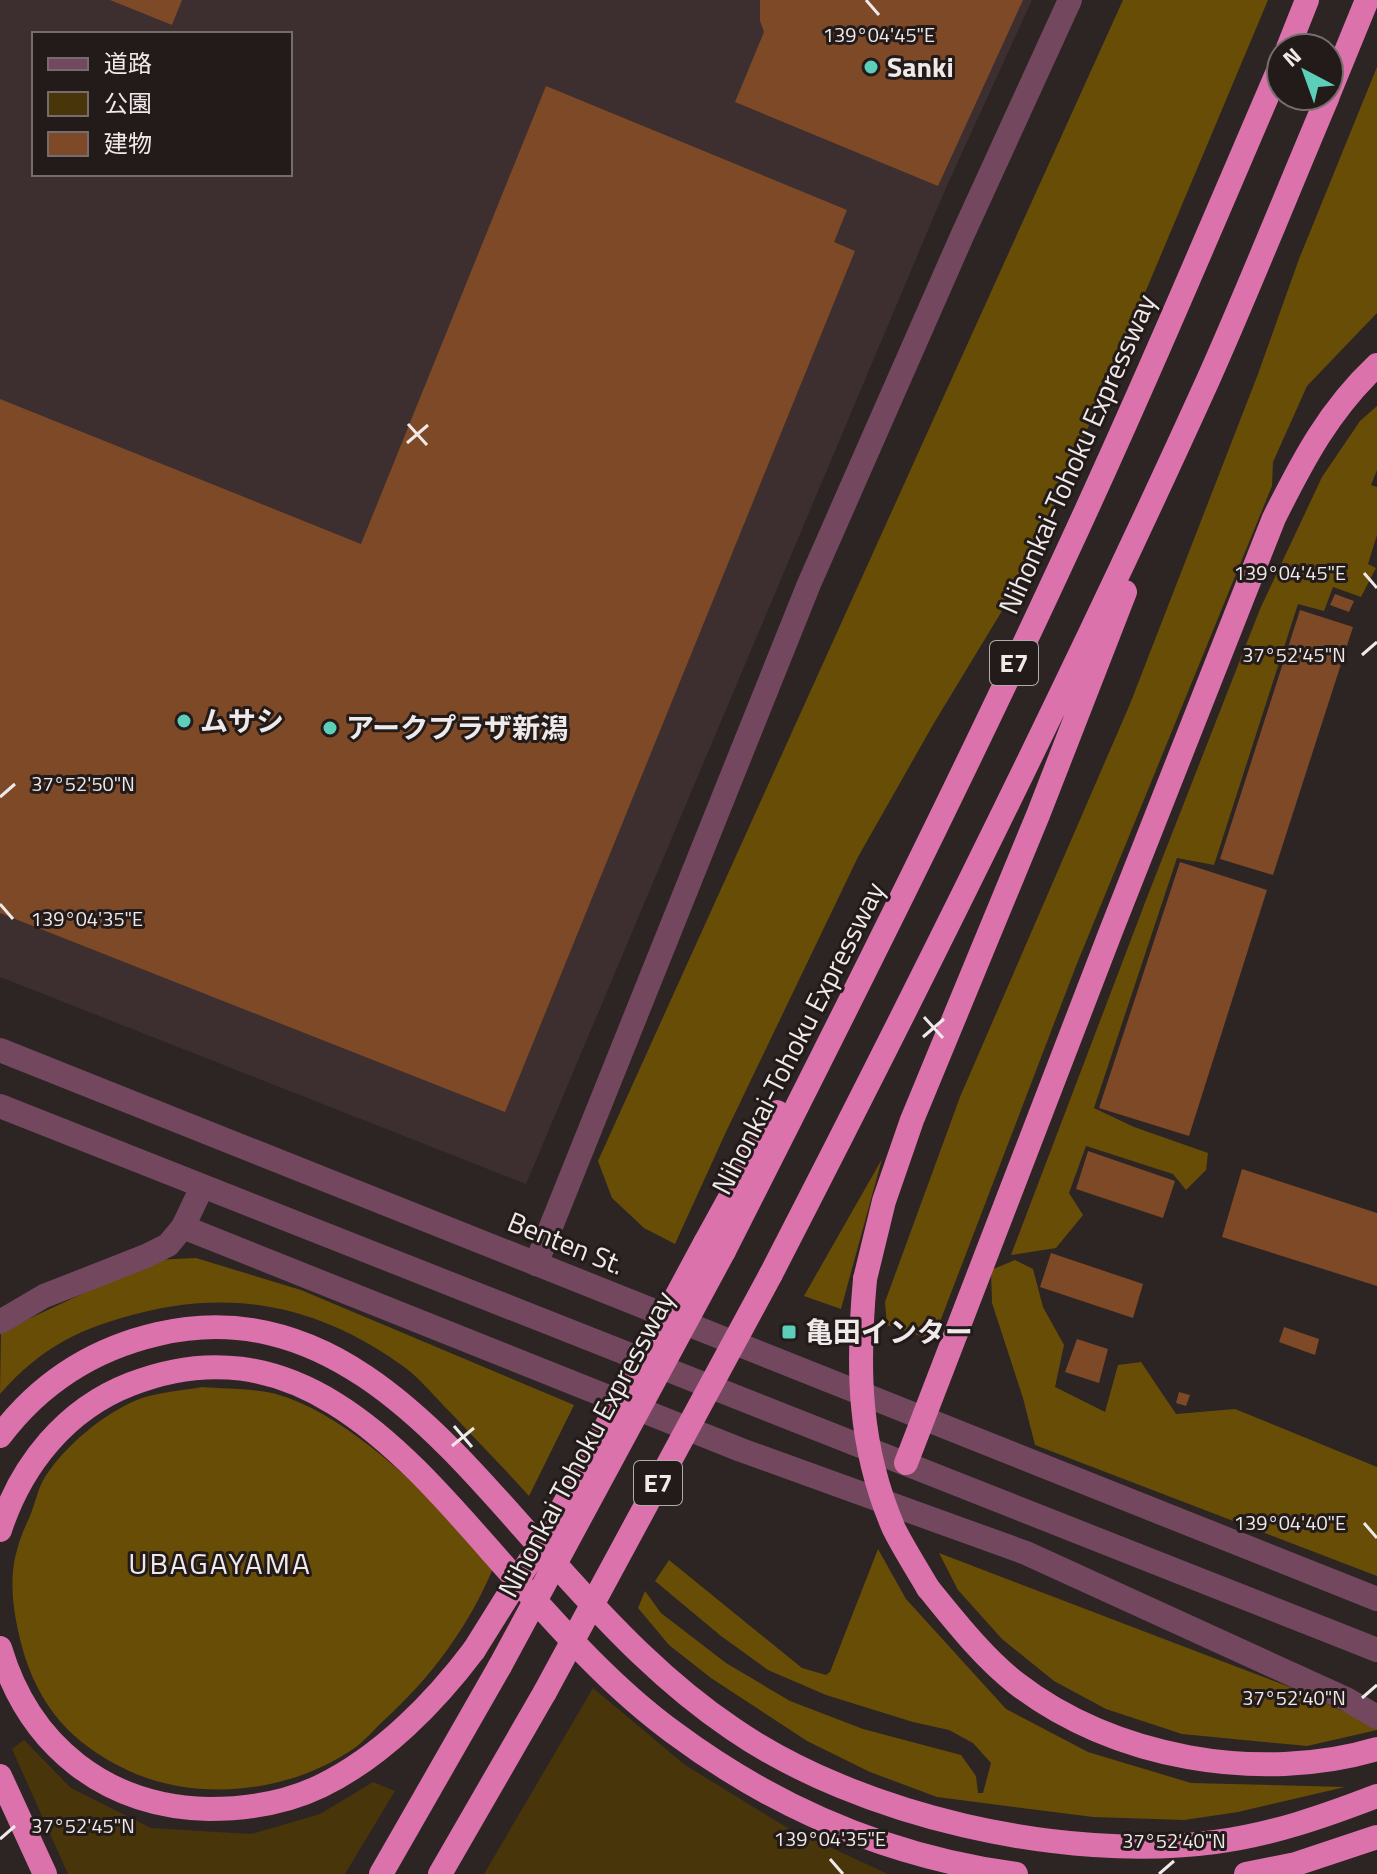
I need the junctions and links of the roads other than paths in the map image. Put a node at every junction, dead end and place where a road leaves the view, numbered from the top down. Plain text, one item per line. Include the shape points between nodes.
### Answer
1 (1070, 0) edge
2 (1307, 0) edge
3 (1367, 0) edge
4 (1294, 32) edge
5 (1345, 53) edge
6 (1265, 101) edge
7 (1320, 112) edge
8 (1377, 365) edge
9 (1209, 377) junction
10 (0, 1050) edge
11 (0, 1106) edge
12 (202, 1187) junction
13 (183, 1227) junction
14 (714, 1247) junction
15 (536, 1264) junction
16 (0, 1322) edge
17 (922, 1418) junction
18 (0, 1436) edge
19 (906, 1463) junction
20 (0, 1530) edge
21 (1377, 1599) edge
22 (0, 1648) edge
23 (1377, 1650) edge
24 (1377, 1717) edge
25 (1372, 1751) edge
26 (0, 1776) edge
27 (1377, 1796) edge
28 (1377, 1838) edge
29 (45, 1874) edge
30 (381, 1874) edge
31 (440, 1874) edge
32 (1016, 1874) edge
33 (1246, 1874) edge
34 (1291, 1874) edge

1 - 15 street via 809,584
2 - 4 highway
3 - 5 highway, E7
6 - 14 highway, Nihonkai-Tohoku Expressway / E7 via 1142,387 965,767
7 - 9 highway, E7
8 - 17 highway via 1336,408 1274,518
9 - 25 highway, bridge via 884,1201 865,1279 861,1406 873,1471 895,1530 928,1588 968,1638 1016,1683 1068,1716 1190,1759 1253,1766 1312,1763
9 - 31 highway, E7, bridge via 898,1028 545,1692
10 - 15 street, Benten St.
11 - 12 street
12 - 13 street
12 - 19 street
13 - 16 street via 168,1245 44,1296
13 - 24 street via 741,1450 1026,1553
14 - 22 highway, bridge via 474,1650 405,1727 322,1786 278,1802 230,1809 182,1808 138,1799 97,1779 61,1752 32,1719 9,1679
14 - 30 highway, Nihonkai Tohoku Expressway / E7, bridge via 500,1666
15 - 17 street, Benten St.
17 - 19 highway
17 - 21 street, Benten St.
18 - 27 highway via 58,1377 132,1340 215,1328 292,1340 365,1375 434,1432 614,1628 691,1699 735,1731 838,1786 896,1807 1017,1836 1147,1846 1216,1842 1283,1828
19 - 23 street
20 - 32 highway via 27,1470 53,1436 84,1408 119,1388 161,1372 203,1366 247,1368 288,1379 358,1417 395,1450 594,1661 670,1731 716,1763 864,1838 918,1855
26 - 29 highway
28 - 33 highway
28 - 34 highway

